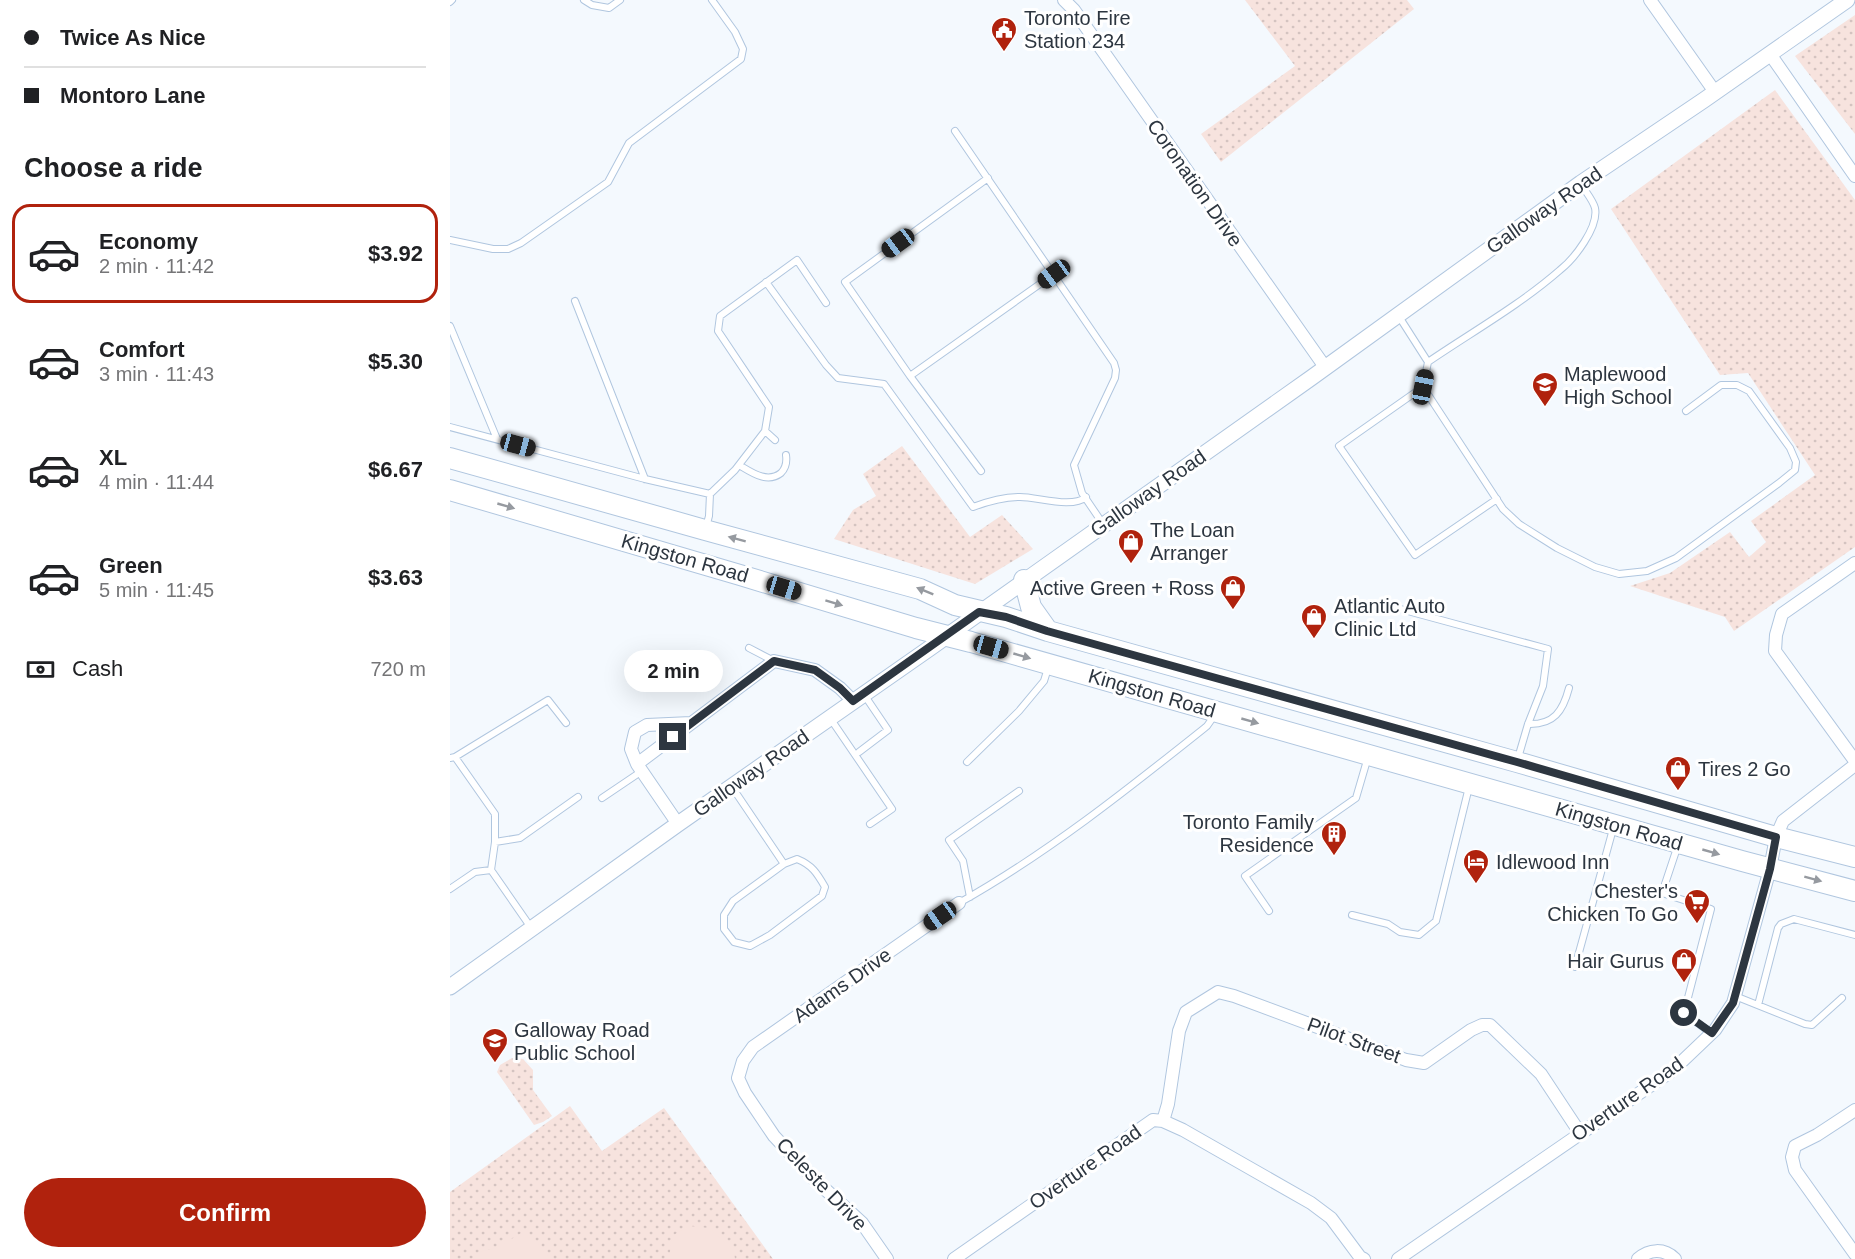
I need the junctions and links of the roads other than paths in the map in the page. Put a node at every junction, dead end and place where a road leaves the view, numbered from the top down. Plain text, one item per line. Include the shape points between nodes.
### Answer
1 (584, 0) edge
2 (620, 0) edge
3 (712, 0) edge
4 (1064, 0) edge
5 (1650, 0) edge
6 (1847, 0) edge
7 (1770, 54) junction
8 (1715, 92) junction
9 (955, 131) dead end
10 (1855, 176) edge
11 (988, 178) junction
12 (1581, 183) junction
13 (450, 240) edge
14 (1054, 274) junction
15 (766, 282) junction
16 (575, 301) dead end
17 (826, 303) dead end
18 (1398, 315) junction
19 (450, 326) edge
20 (1428, 362) junction
21 (1325, 368) junction
22 (910, 376) junction
23 (1423, 387) junction
24 (1686, 411) dead end
25 (450, 427) edge
26 (765, 431) junction
27 (497, 439) junction
28 (775, 440) dead end
29 (786, 455) dead end
30 (450, 458) edge
31 (739, 465) junction
32 (981, 471) dead end
33 (645, 479) junction
34 (450, 490) edge
35 (710, 494) junction
36 (1086, 497) junction
37 (1497, 499) junction
38 (1103, 524) junction
39 (705, 531) junction
40 (1855, 563) edge
41 (1024, 580) junction
42 (1393, 607) dead end
43 (979, 612) junction
44 (1047, 631) junction
45 (947, 635) junction
46 (748, 648) dead end
47 (774, 661) junction
48 (1049, 664) junction
49 (1569, 688) dead end
50 (858, 697) junction
51 (1217, 711) junction
52 (830, 717) junction
53 (566, 723) dead end
54 (691, 723) junction
55 (1528, 724) junction
56 (859, 752) dead end
57 (1369, 755) junction
58 (452, 758) edge
59 (967, 762) dead end
60 (1517, 762) junction
61 (1855, 763) edge
62 (640, 768) junction
63 (1470, 784) junction
64 (732, 786) junction
65 (1019, 791) dead end
66 (578, 796) dead end
67 (602, 798) dead end
68 (678, 824) junction
69 (870, 824) dead end
70 (1614, 825) junction
71 (1776, 837) junction
72 (495, 842) junction
73 (1678, 843) junction
74 (1855, 858) edge
75 (784, 864) junction
76 (1770, 869) junction
77 (491, 870) junction
78 (450, 889) edge
79 (1855, 891) edge
80 (965, 900) junction
81 (1269, 911) dead end
82 (1352, 915) dead end
83 (532, 929) junction
84 (1855, 934) edge
85 (1575, 967) dead end
86 (450, 987) edge
87 (1735, 996) junction
88 (1842, 998) dead end
89 (1758, 1005) junction
90 (1712, 1033) junction
91 (738, 1078) joint
92 (1855, 1110) edge
93 (1163, 1121) junction
94 (1580, 1133) junction
95 (1855, 1254) edge
96 (887, 1259) edge
97 (954, 1259) edge
98 (1364, 1259) edge
99 (1398, 1259) edge
100 (1638, 1259) edge
101 (1675, 1259) edge

1 - 2 lane via 592,6 609,8
3 - 13 lane via 735,32 743,49 741,59 629,143 608,182 508,249
4 - 21 street, Coronation Drive
5 - 8 street
6 - 7 street, Galloway Road
7 - 8 street, Galloway Road
7 - 10 street
8 - 12 street, Galloway Road
9 - 11 lane
11 - 14 lane
11 - 22 lane via 845,282
12 - 18 street, Galloway Road
12 - 20 lane via 1594,207 1584,244 1562,269
14 - 22 lane
14 - 36 lane via 1116,366 1115,378 1075,462 1077,481
15 - 17 lane via 797,260
15 - 26 lane via 720,316 718,331 769,407
15 - 36 lane via 838,378 884,384 973,507 994,499 1021,497 1070,502
16 - 33 lane
18 - 20 lane
18 - 21 street, Galloway Road
19 - 27 lane
20 - 23 lane
21 - 38 street, Galloway Road
22 - 32 lane
23 - 37 lane
23 - 37 lane via 1339,446 1415,555
24 - 37 lane via 1721,385 1749,390 1791,448 1796,462 1794,470 1779,483 1676,558 1647,571 1619,574 1595,567 1519,524
25 - 27 lane
26 - 28 lane
26 - 31 lane
27 - 33 lane
29 - 31 lane via 785,468 775,477 759,476
30 - 39 main road, Kingston Road
31 - 35 lane
33 - 35 lane
34 -> 45 main road, Kingston Road
35 - 39 lane
36 - 38 lane
38 - 41 street, Galloway Road
43 -> 39 main road, Kingston Road via 920,589
40 - 61 street via 1782,614 1775,651
41 - 43 street, Galloway Road
41 - 44 main road via 1031,608
42 - 55 lane via 1548,649 1543,686
43 - 44 main road, Kingston Road
43 - 45 street, Galloway Road
44 - 60 main road, Kingston Road
45 -> 48 main road, Kingston Road
45 - 50 street, Galloway Road
46 - 47 lane
47 - 50 street via 815,670
47 - 54 street
48 - 51 main road, Kingston Road
48 - 59 lane via 1044,681 1019,711
49 - 55 lane via 1564,706 1552,719
50 - 52 street, Galloway Road
50 - 56 lane via 888,730
51 -> 57 main road, Kingston Road
51 - 80 lane via 1207,726 1120,794 1012,872
52 - 64 street, Galloway Road
52 - 69 lane via 892,809
53 - 58 lane via 548,700
54 - 62 street
54 - 62 street via 647,724 635,732 631,749
55 - 60 lane
57 - 63 main road, Kingston Road
57 - 81 lane via 1356,798 1245,876
58 - 72 lane via 495,814
60 - 71 main road, Kingston Road
61 - 71 street via 1783,821
62 - 67 lane
62 - 68 street
63 - 70 main road, Kingston Road
63 - 82 lane via 1436,921 1419,936
64 - 68 street, Galloway Road
64 - 75 lane
65 - 80 lane via 949,840 963,861
66 - 72 lane via 520,838
68 - 83 street, Galloway Road
70 - 73 main road, Kingston Road
70 - 85 lane
71 - 74 main road, Kingston Road
71 - 76 street, Overture Road
72 - 77 lane
73 -> 76 main road, Kingston Road
73 - 90 lane via 1662,893 1711,909 1684,1013
75 - 75 lane via 733,902 724,915 724,929 734,942 750,946 822,896 825,887 809,864 797,859
76 -> 79 main road, Kingston Road
76 - 87 street, Overture Road
77 - 78 lane via 475,872
77 - 83 lane
80 - 91 street, Adams Drive via 753,1047
83 - 86 street, Galloway Road
84 - 89 lane via 1794,919 1781,924
87 - 89 lane
87 - 90 street, Overture Road
88 - 89 lane via 1812,1025
90 - 94 street, Overture Road via 1673,1070
91 - 96 street, Celeste Drive via 774,1136 862,1223
92 - 95 street via 1795,1146 1792,1157 1795,1170
93 - 94 street, Pilot Street via 1186,1012 1218,992 1406,1060 1424,1063 1471,1030 1482,1024 1490,1025 1541,1074
93 - 97 street, Overture Road via 1153,1120 1139,1128
93 - 98 street, Overture Road via 1311,1203 1331,1218
94 - 99 street, Overture Road
100 - 101 street via 1656,1251

